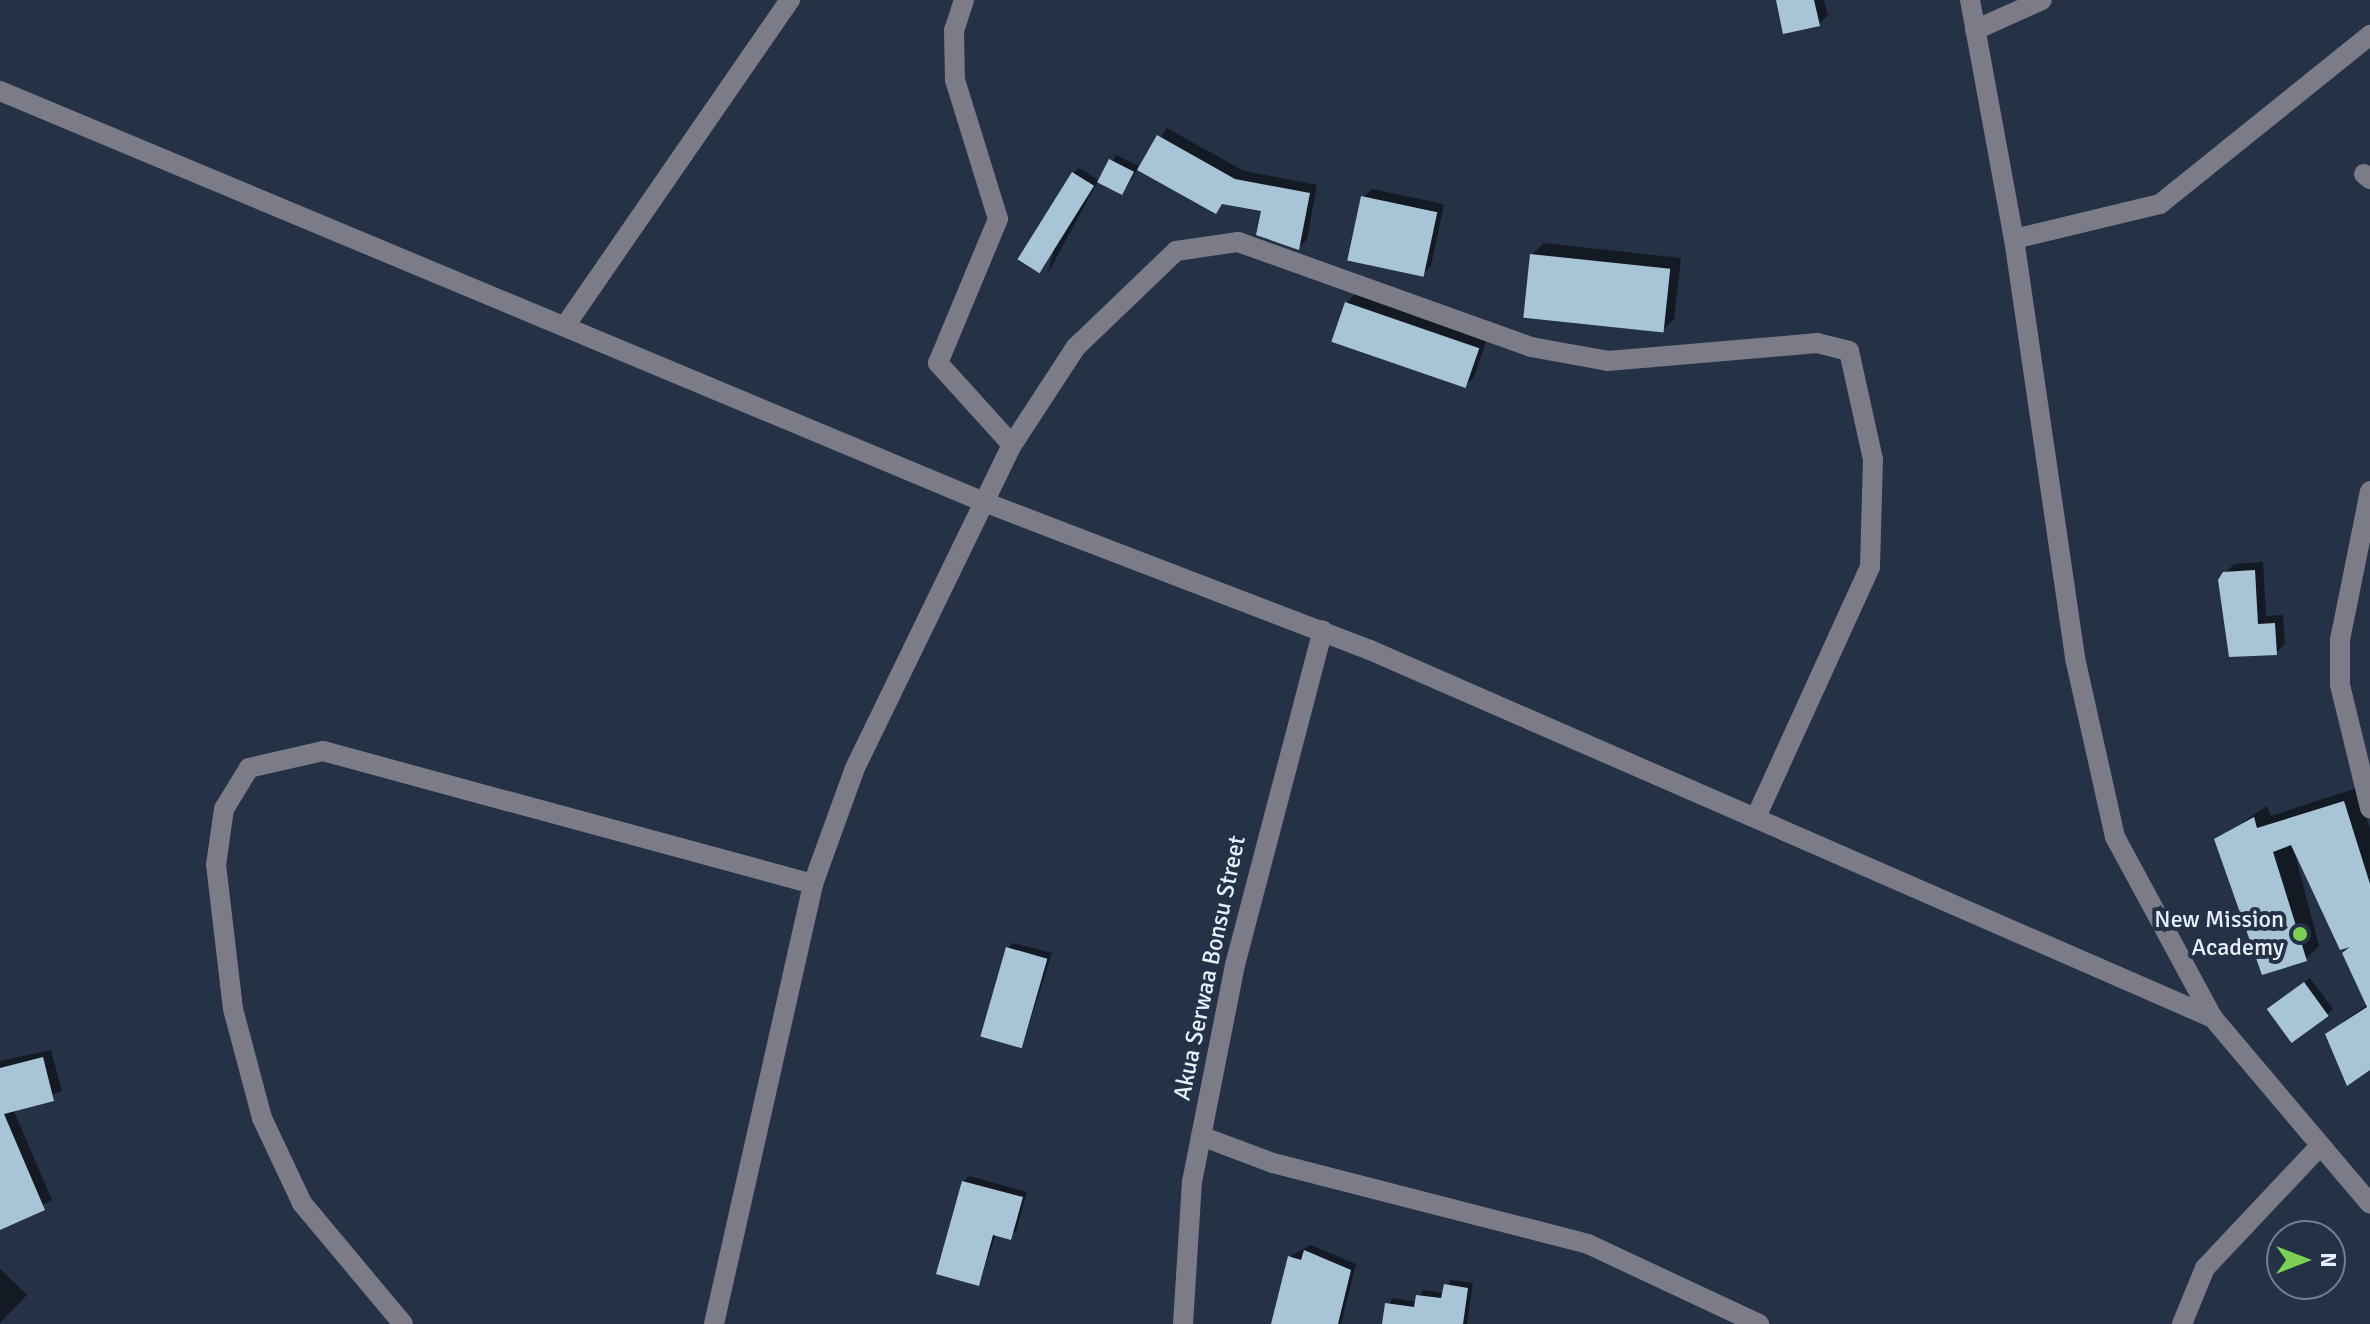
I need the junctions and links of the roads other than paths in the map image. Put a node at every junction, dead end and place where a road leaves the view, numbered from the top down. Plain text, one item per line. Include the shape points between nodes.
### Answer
1 (790, 0) edge
2 (964, 0) edge
3 (1970, 0) edge
4 (2042, 0) edge
5 (1975, 30) junction
6 (2370, 35) edge
7 (2, 98) edge
8 (2014, 239) junction
9 (567, 323) junction
10 (1012, 445) junction
11 (2370, 491) edge
12 (979, 500) junction
13 (1323, 630) junction
14 (2365, 762) edge
15 (2370, 808) edge
16 (1756, 817) junction
17 (813, 884) junction
18 (2213, 1018) junction
19 (1201, 1136) junction
20 (2317, 1149) junction
21 (2370, 1204) edge
22 (1716, 1315) edge
23 (403, 1324) edge
24 (714, 1324) edge
25 (1183, 1324) edge
26 (1759, 1324) edge
27 (2182, 1324) edge

1 - 9 street
2 - 10 street via 954,30 955,80 998,219 938,363
3 - 5 street
4 - 5 street
5 - 8 street
6 - 8 street via 2160,204
7 - 9 street
8 - 18 street via 2091,748 2128,867
9 - 12 street
10 - 12 street
10 - 16 street via 1076,347 1176,251 1216,240 1531,347 1608,361 1838,345 1854,360 1873,459 1870,567
11 - 14 street via 2340,640 2340,685
12 - 13 street
12 - 17 street via 928,628 855,768
13 - 16 street
13 - 19 street, Akua Serwaa Bonsu Street via 1265,830
14 - 15 street
16 - 18 street
17 - 23 street via 323,751 289,753 249,768 224,809 216,865 233,1009 262,1118 302,1203
17 - 24 street
18 - 20 street
19 - 22 street via 1273,1163 1588,1244
19 - 25 street, Akua Serwaa Bonsu Street
20 - 21 street
20 - 27 street via 2205,1268
22 - 26 street

